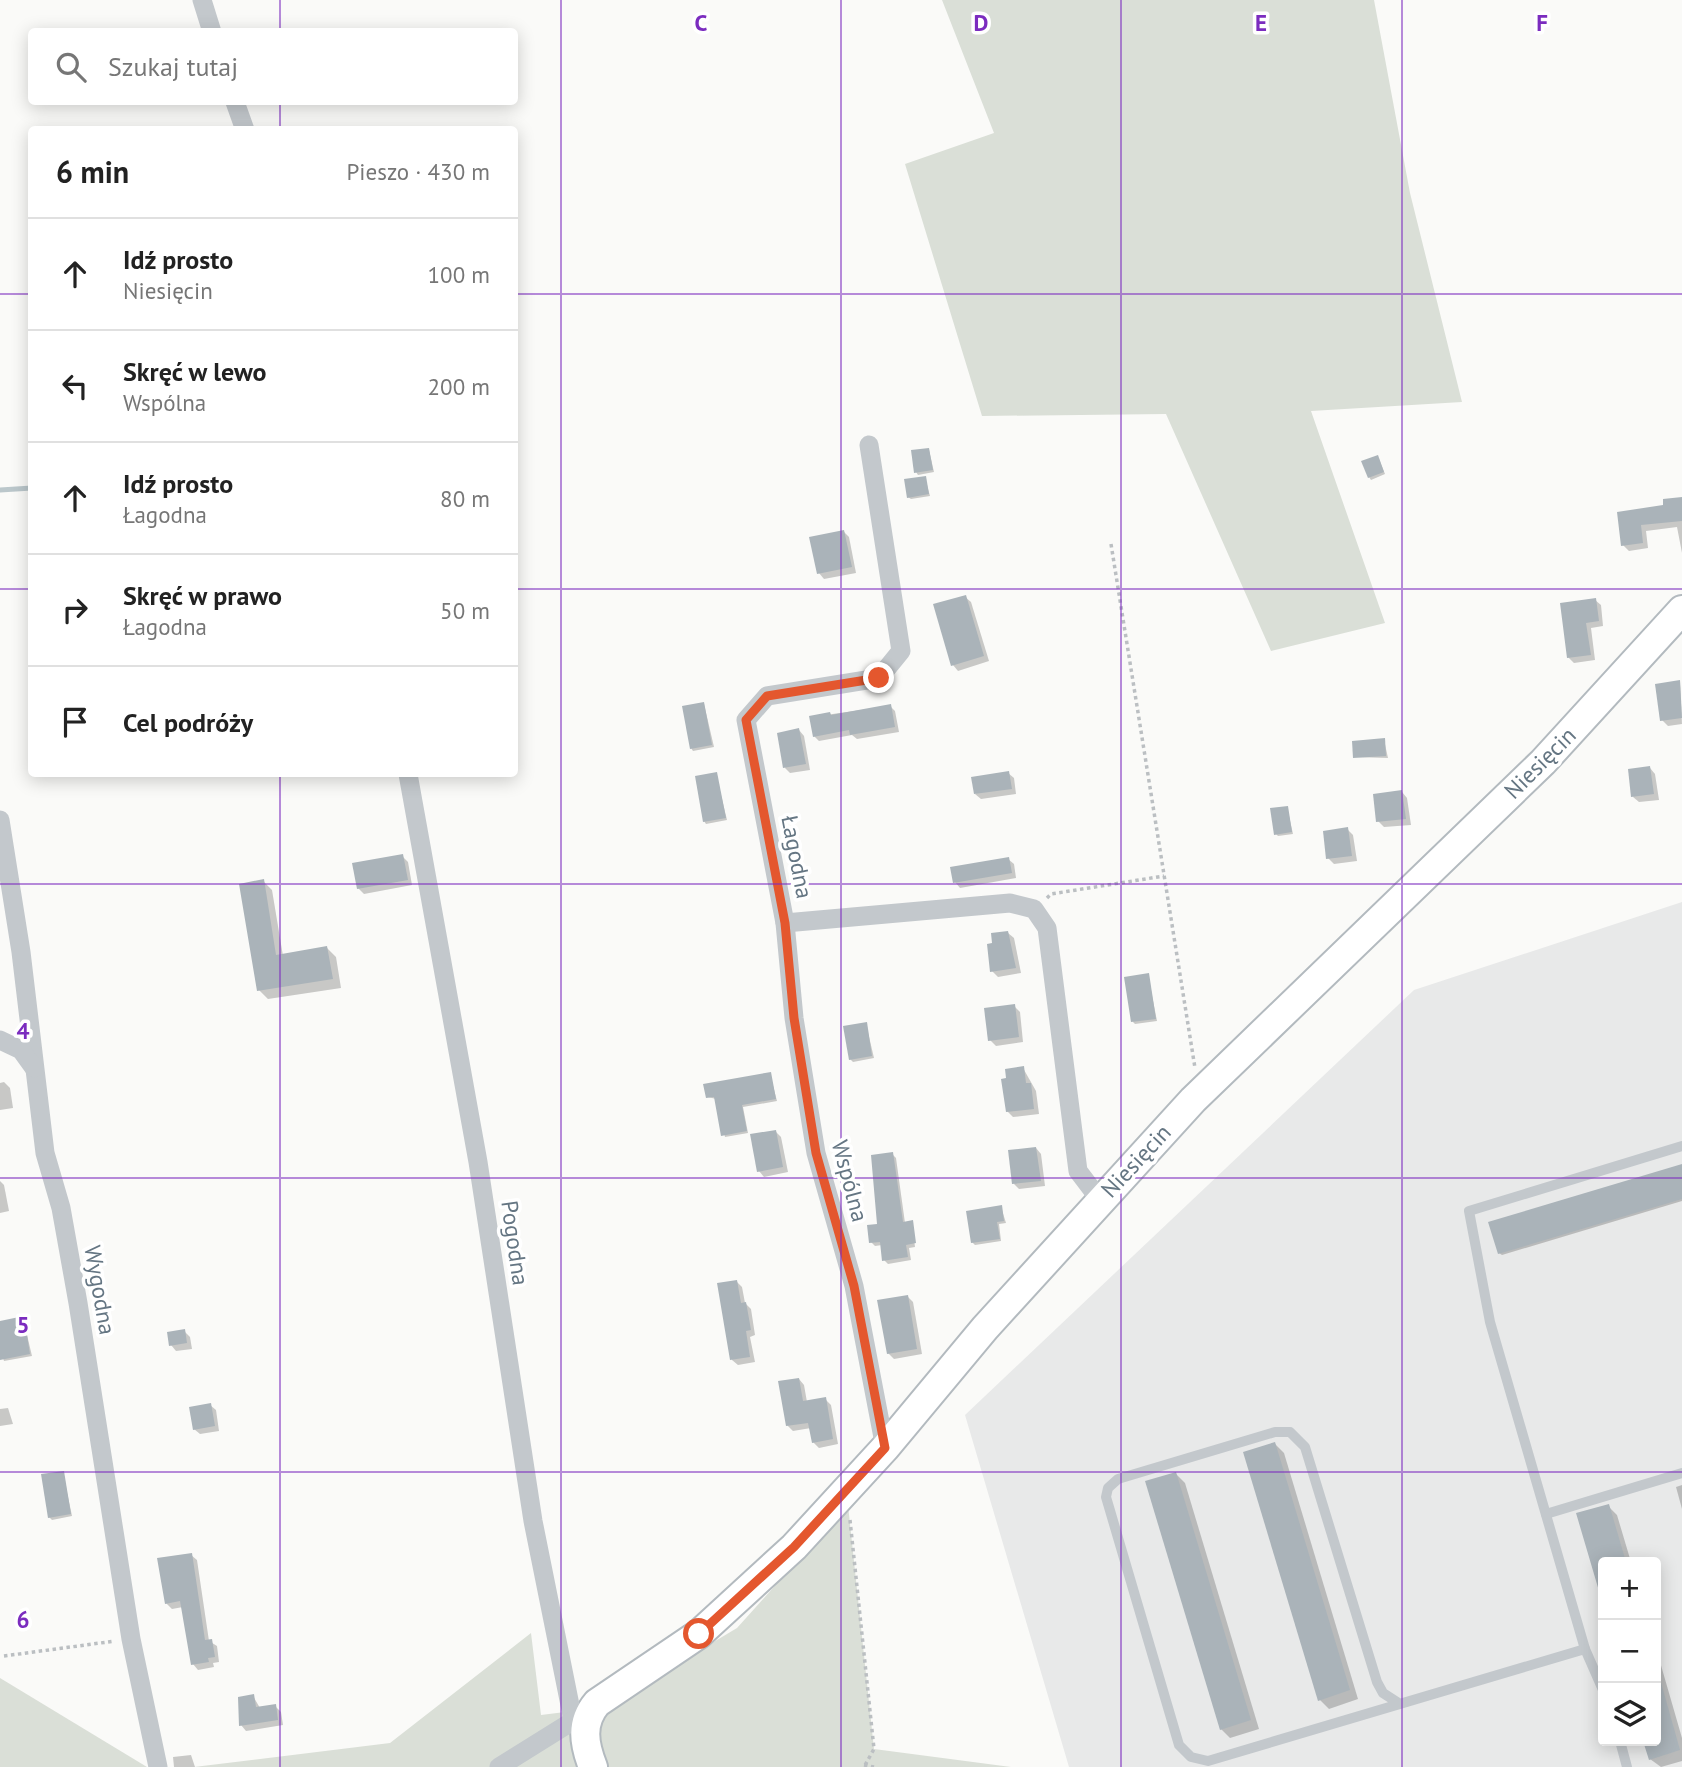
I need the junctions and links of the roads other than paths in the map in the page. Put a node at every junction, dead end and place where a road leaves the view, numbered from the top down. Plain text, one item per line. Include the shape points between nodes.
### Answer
1 (202, 0) edge
2 (211, 28) edge
3 (236, 105) edge
4 (244, 126) edge
5 (869, 445) dead end
6 (1682, 610) edge
7 (409, 777) edge
8 (0, 820) edge
9 (785, 923) junction
10 (0, 1040) edge
11 (34, 1069) junction
12 (1682, 1146) edge
13 (1100, 1200) junction
14 (885, 1448) junction
15 (1682, 1473) edge
16 (1545, 1514) junction
17 (1585, 1649) junction
18 (1600, 1683) edge
19 (1399, 1704) junction
20 (582, 1715) junction
21 (1621, 1746) edge
22 (158, 1767) edge
23 (499, 1767) edge
24 (593, 1767) edge
25 (1627, 1767) edge

1 - 2 street
3 - 4 street
5 - 9 street, Łagodna via 901,651 879,678 767,696 746,720
6 - 13 street, Niesięcin via 1543,762 1204,1089
7 - 20 street, Pogodna via 478,1162 533,1521
8 - 11 street, Wygodna
9 - 13 street, Łagodna via 1010,903 1034,909 1047,928 1078,1171
9 - 14 street, Wspólna via 794,1018 816,1153 854,1286
10 - 11 street via 21,1050
11 - 22 street, Wygodna via 45,1153 61,1208 78,1303 131,1639
12 - 16 lane via 1469,1211 1490,1322
13 - 14 street, Niesięcin via 960,1356
14 - 20 street, Niesięcin via 794,1547 717,1619
15 - 16 lane
16 - 17 lane
17 - 18 lane
17 - 19 lane
19 - 19 lane via 1208,1761 1191,1757 1179,1745 1105,1497 1108,1488 1118,1479 1275,1432 1290,1432 1305,1447 1377,1682 1383,1693
20 - 23 street
20 - 24 street
21 - 25 lane

